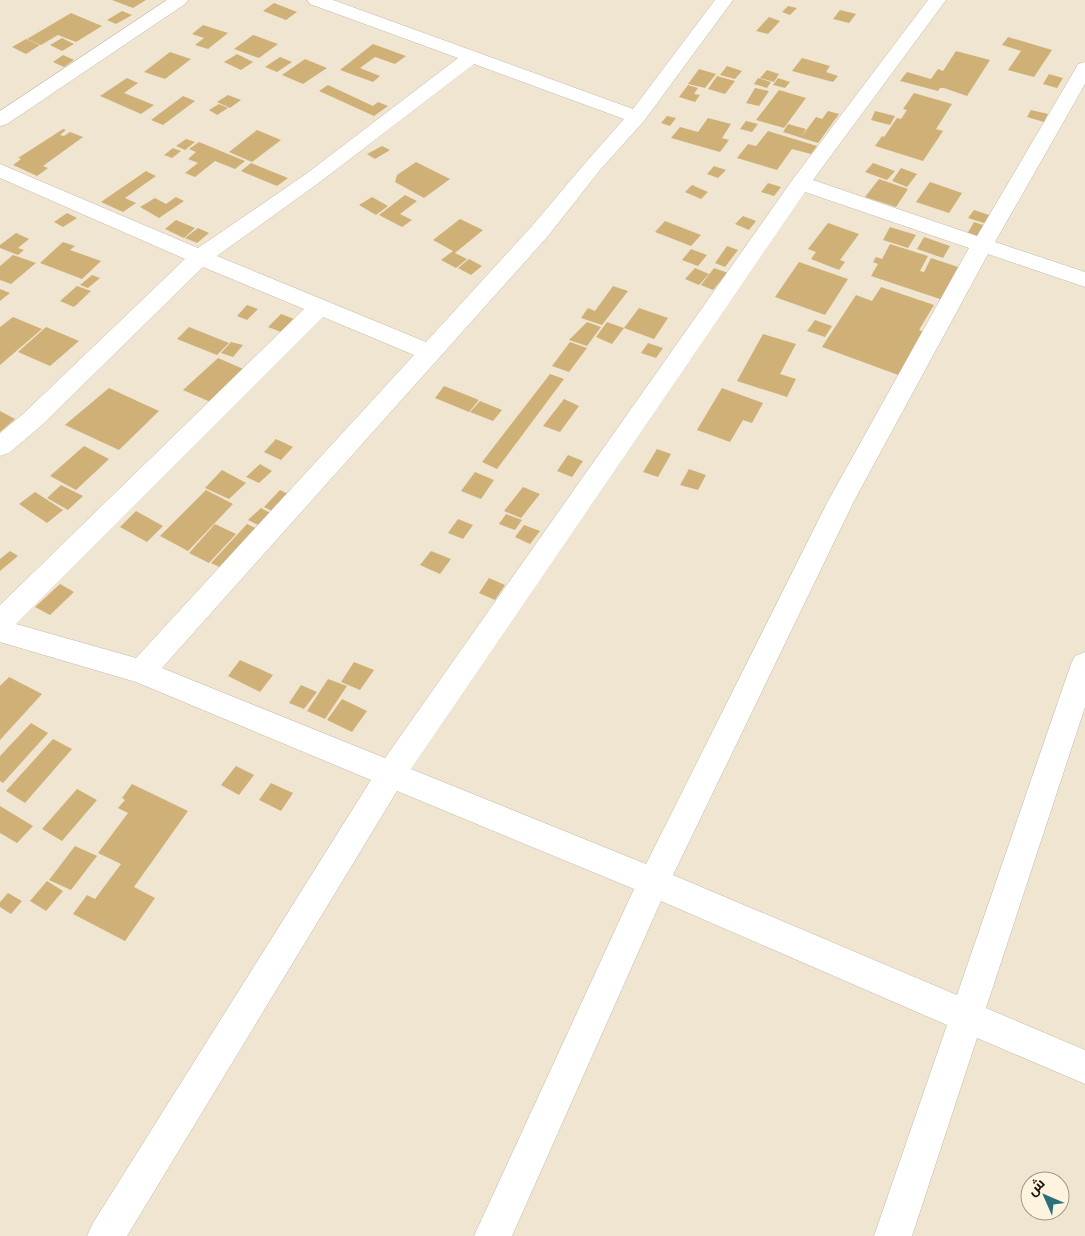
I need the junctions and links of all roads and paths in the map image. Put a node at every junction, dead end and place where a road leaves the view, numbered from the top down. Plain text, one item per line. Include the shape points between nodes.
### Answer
1 (179, 0) edge
2 (316, 0) edge
3 (724, 0) edge
4 (937, 0) edge
5 (472, 56) junction
6 (1085, 68) edge
7 (637, 117) junction
8 (0, 120) edge
9 (0, 170) edge
10 (800, 183) junction
11 (982, 245) junction
12 (200, 257) junction
13 (1085, 280) edge
14 (321, 306) junction
15 (432, 353) junction
16 (0, 447) edge
17 (0, 623) edge
18 (0, 631) edge
19 (1085, 664) edge
20 (141, 672) junction
21 (391, 774) junction
22 (653, 882) junction
23 (967, 1018) junction
24 (1085, 1067) edge
25 (106, 1236) edge
26 (493, 1236) edge
27 (893, 1236) edge

1 - 8 street
2 - 5 street
3 - 7 street
4 - 10 street
5 - 7 street
5 - 12 street via 313,178
6 - 11 street
7 - 15 street
9 - 12 street
10 - 11 street
10 - 21 street
11 - 13 street
11 - 22 street via 841,501
12 - 14 street
12 - 16 street
14 - 15 street
14 - 17 street
15 - 20 street
18 - 20 street
19 - 23 street
20 - 21 street
21 - 22 street
21 - 25 street
22 - 23 street
22 - 26 street
23 - 24 street
23 - 27 street

